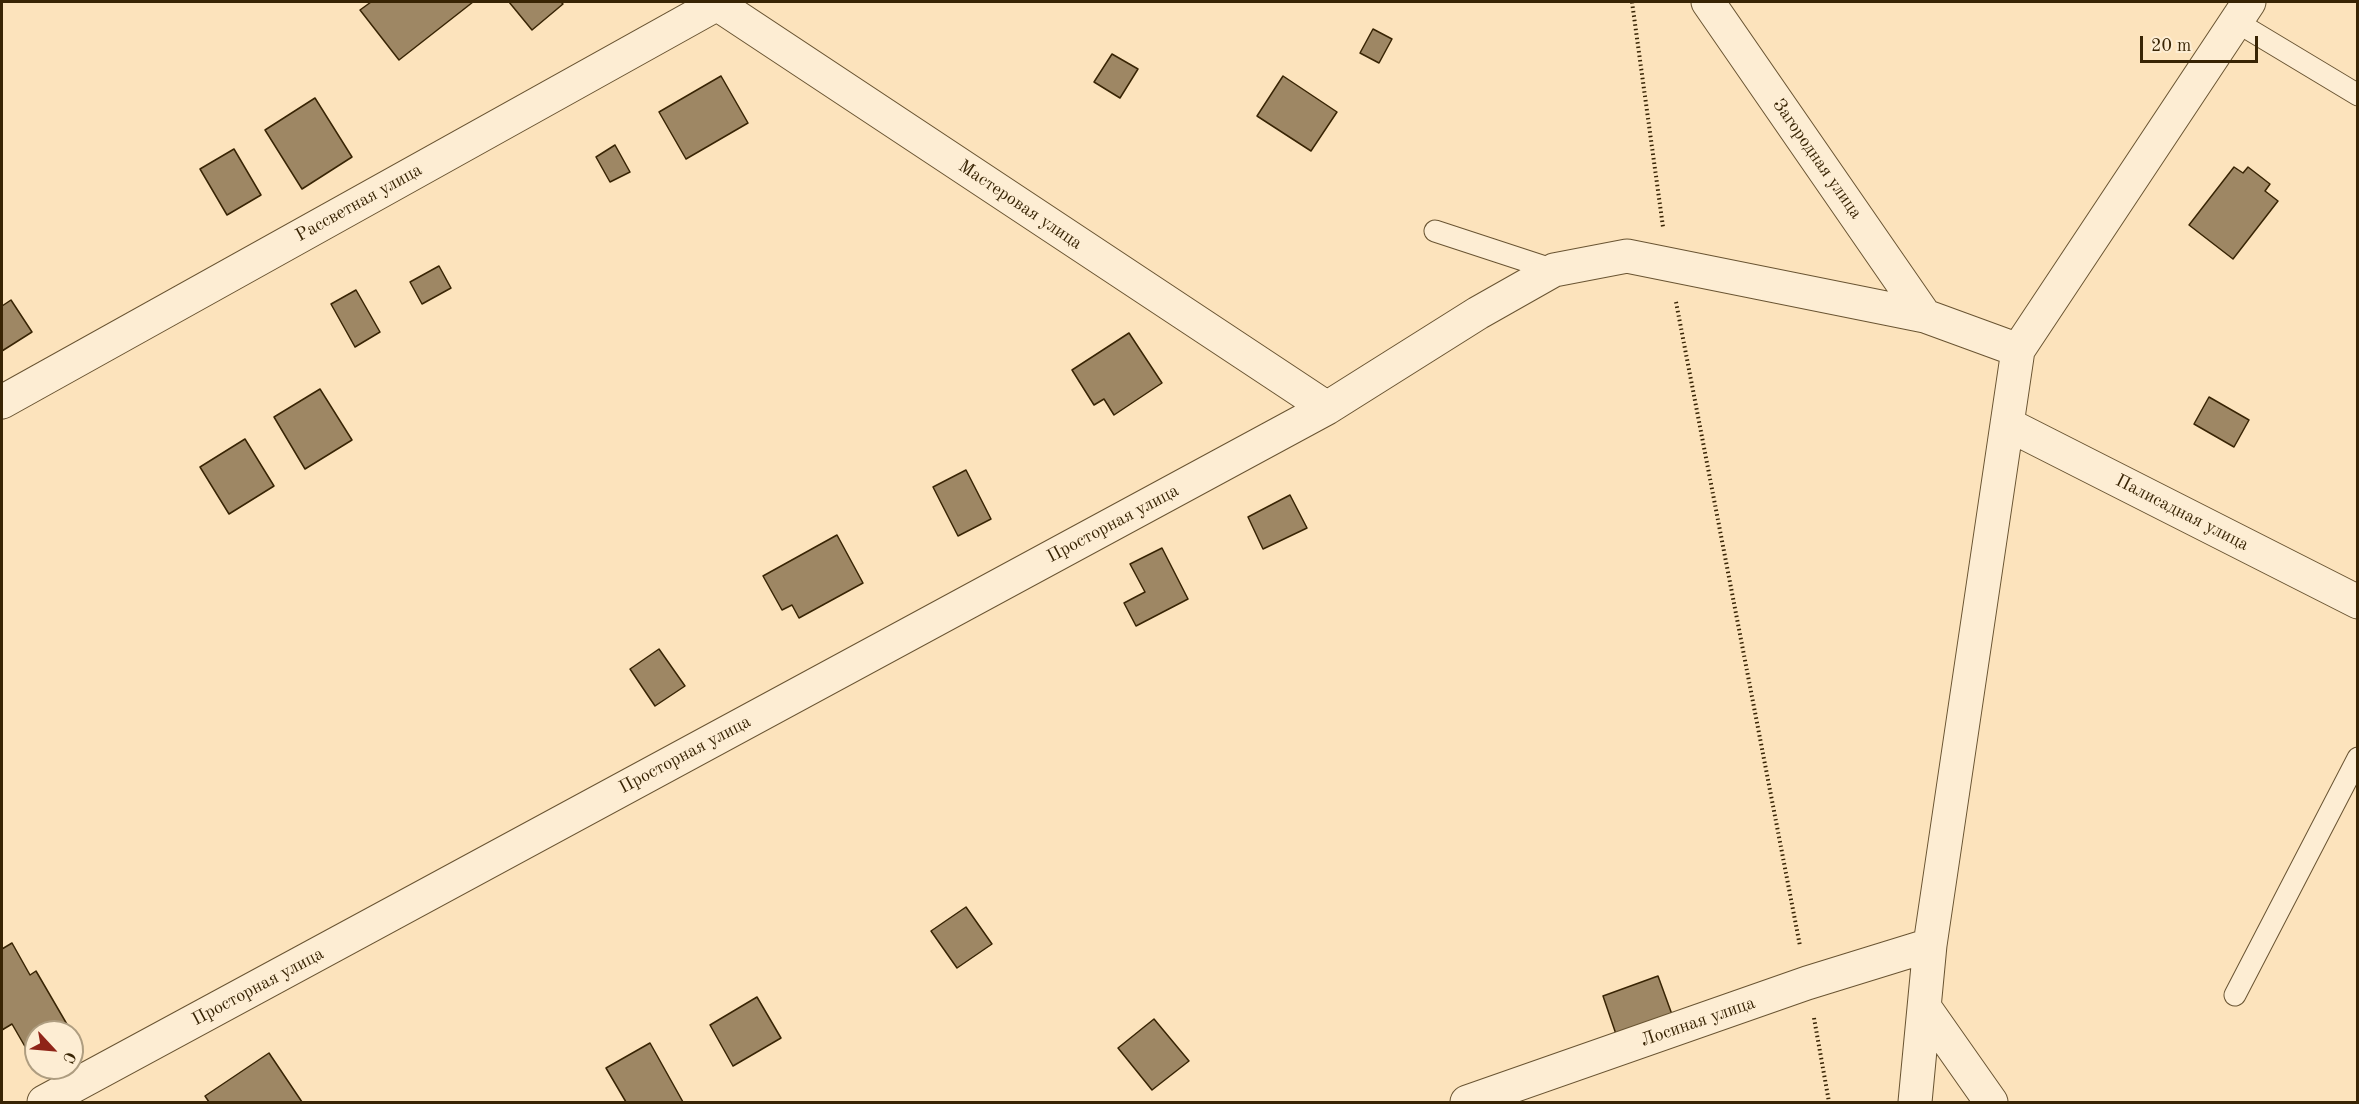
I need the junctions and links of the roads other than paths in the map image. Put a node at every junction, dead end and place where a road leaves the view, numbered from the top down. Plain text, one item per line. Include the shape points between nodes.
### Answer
1 (1708, 2) edge
2 (715, 3) edge
3 (2242, 11) edge
4 (2358, 95) edge
5 (1435, 231) dead end
6 (1554, 270) junction
7 (1925, 316) junction
8 (2018, 351) junction
9 (2, 402) edge
10 (1327, 408) junction
11 (2007, 424) junction
12 (2358, 602) edge
13 (2358, 758) edge
14 (1930, 945) junction
15 (2235, 994) dead end
16 (1926, 1008) junction
17 (44, 1102) edge
18 (1467, 1102) edge
19 (1915, 1102) edge
20 (1991, 1102) edge

1 - 7 street, Загородная улица
2 - 9 street, Рассветная улица
2 - 10 street, Мастеровая улица
3 - 4 lane
3 - 8 street
5 - 6 lane
6 - 7 street, Просторная улица via 1627,256
6 - 10 street, Просторная улица
7 - 8 street, Просторная улица
8 - 11 street
10 - 17 street, Просторная улица
11 - 12 street, Палисадная улица
11 - 14 street
13 - 15 lane
14 - 16 street
14 - 18 street, Лосиная улица via 1808,983
16 - 19 street
16 - 20 street

